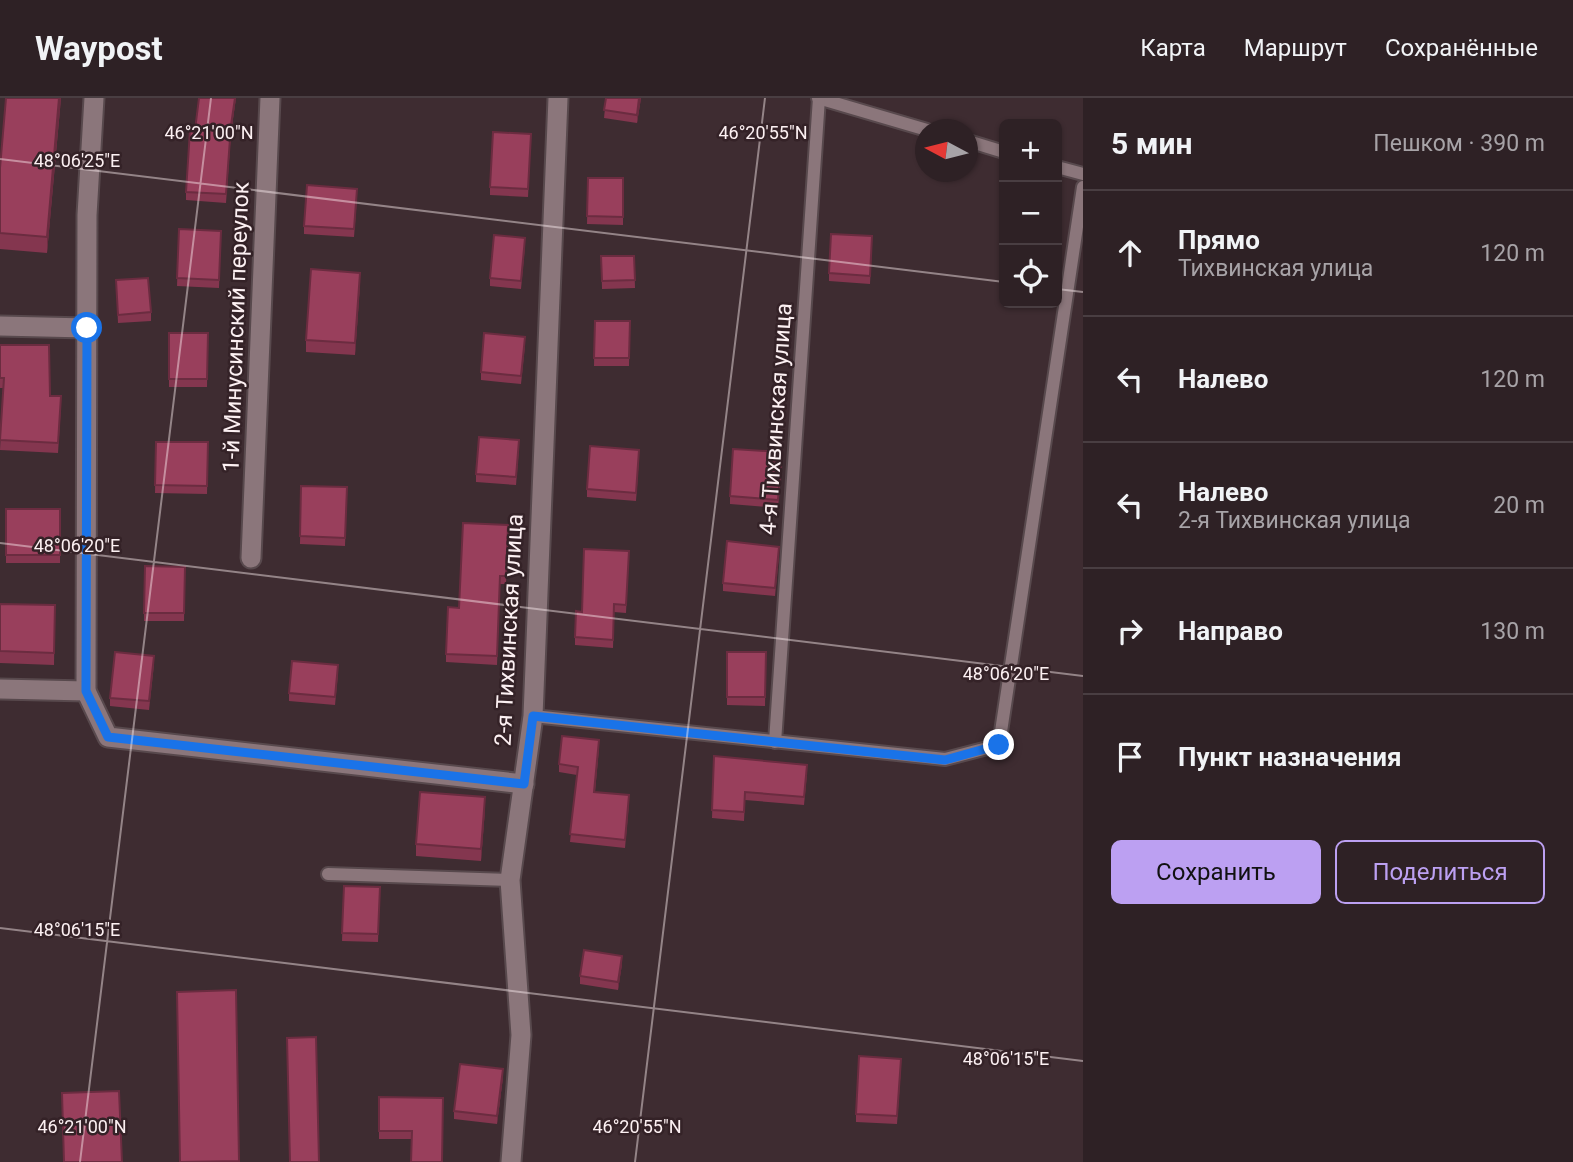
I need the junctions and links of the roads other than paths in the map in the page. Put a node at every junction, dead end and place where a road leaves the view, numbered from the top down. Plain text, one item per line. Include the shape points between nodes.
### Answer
1 (94, 98) edge
2 (270, 98) edge
3 (558, 98) edge
4 (818, 98) edge
5 (915, 126) edge
6 (978, 144) edge
7 (999, 150) edge
8 (1062, 168) edge
9 (1083, 174) edge
10 (1083, 187) edge
11 (0, 326) edge
12 (87, 328) junction
13 (251, 558) dead end
14 (0, 689) edge
15 (86, 691) junction
16 (533, 716) junction
17 (775, 742) junction
18 (524, 784) junction
19 (328, 874) dead end
20 (510, 880) junction
21 (512, 1162) edge

1 - 12 street
2 - 13 street, 1-й Минусинский переулок
3 - 16 street, 2-я Тихвинская улица
4 - 5 lane
4 - 17 lane, 4-я Тихвинская улица
6 - 7 lane
8 - 9 lane
10 - 17 lane via 999,745 945,760
11 - 12 street
12 - 15 street
14 - 15 street
15 - 18 street via 108,737
16 - 17 lane
16 - 18 street, 2-я Тихвинская улица
18 - 20 street, 2-я Тихвинская улица
19 - 20 lane
20 - 21 street, 2-я Тихвинская улица via 521,1035

